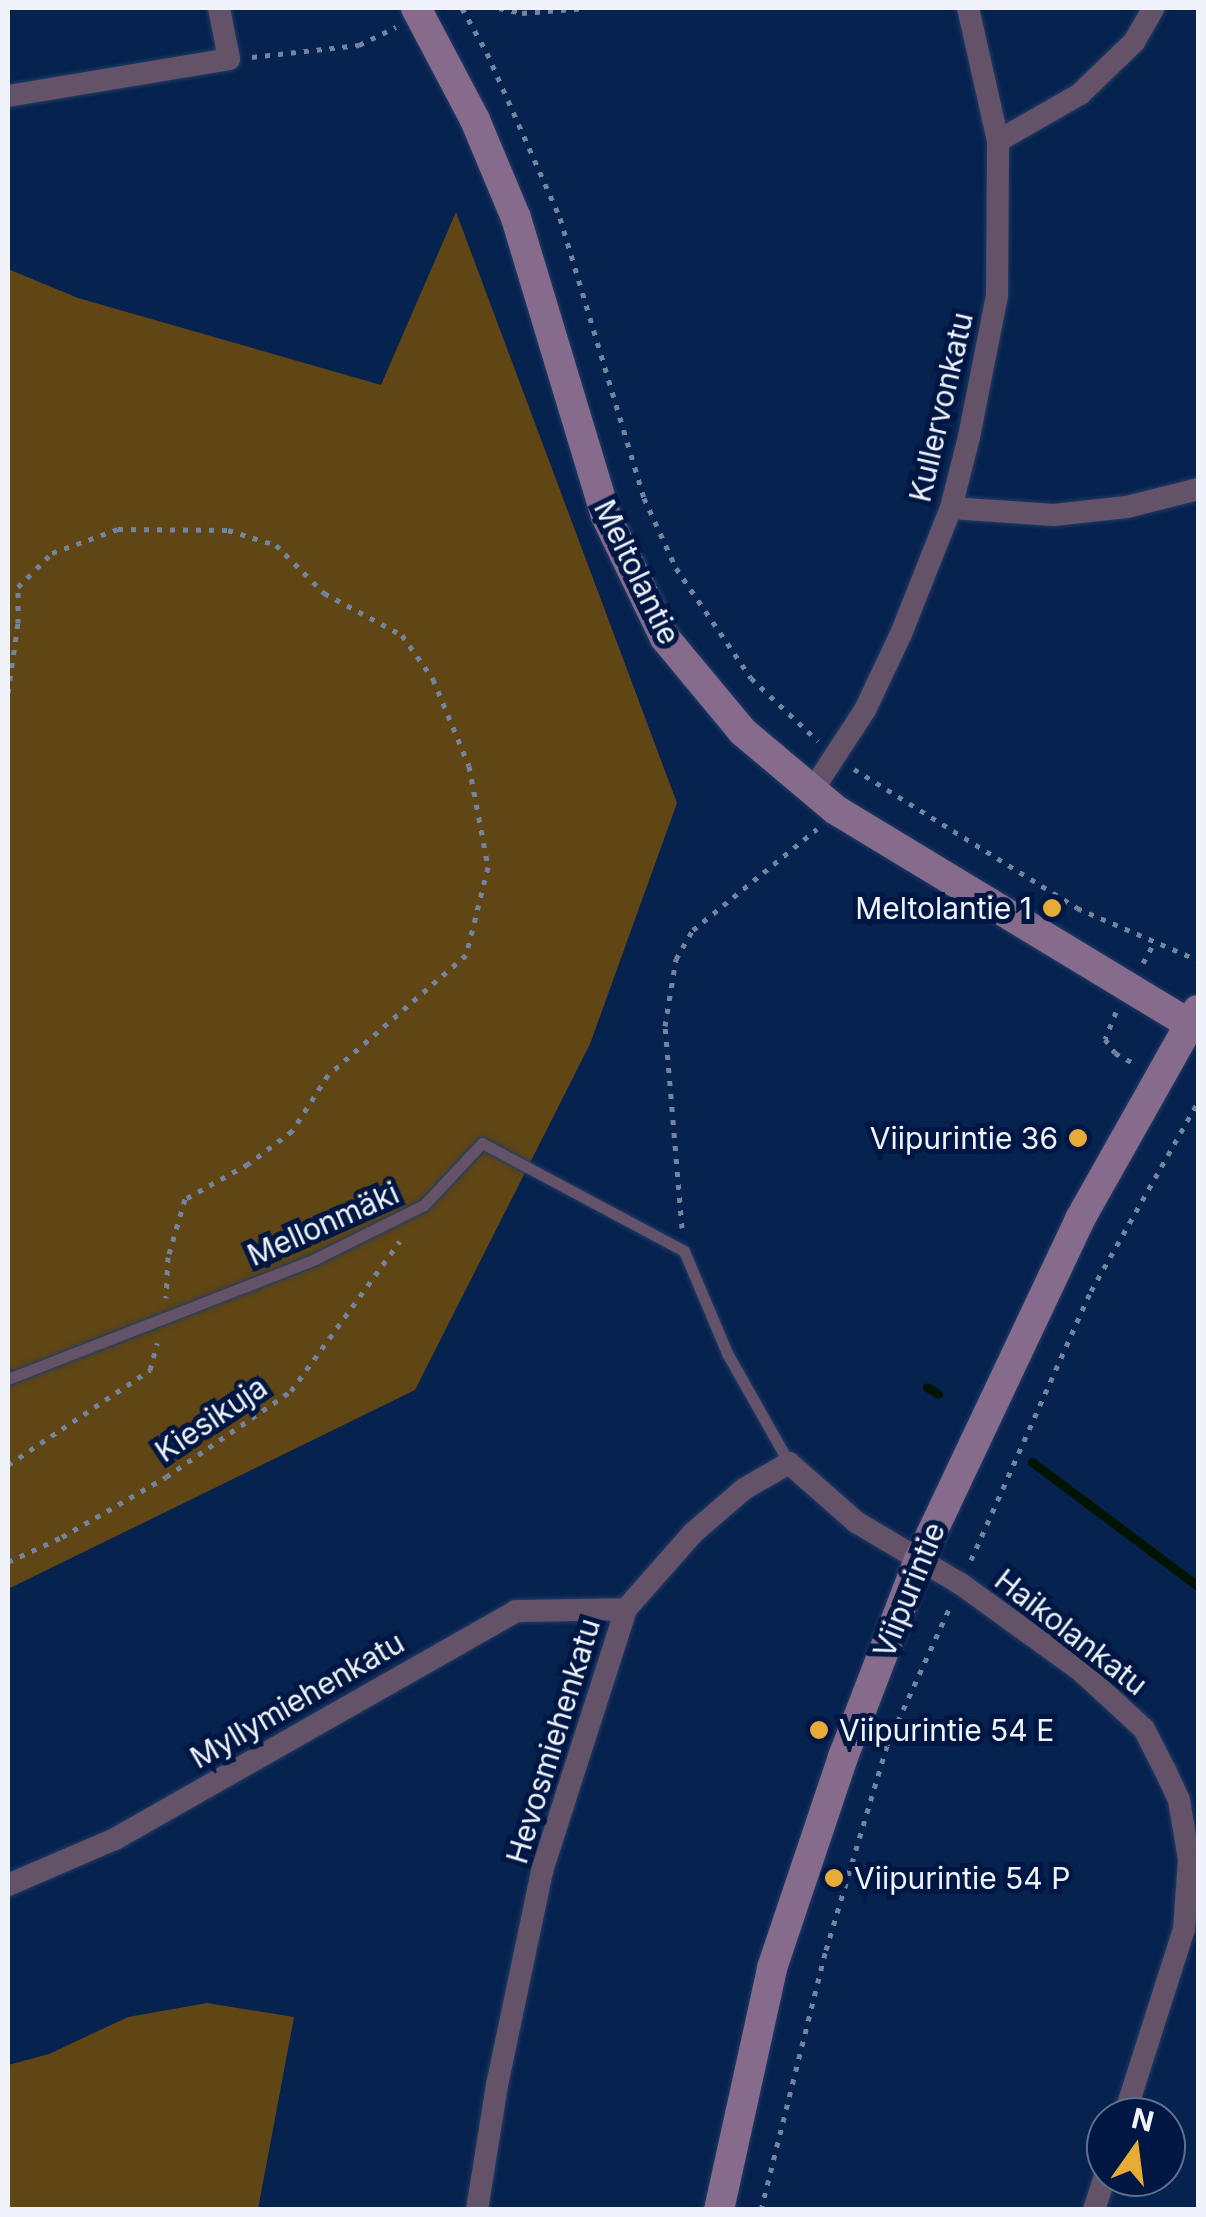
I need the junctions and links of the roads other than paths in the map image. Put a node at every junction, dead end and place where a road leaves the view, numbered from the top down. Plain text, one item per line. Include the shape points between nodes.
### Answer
1 (218, 8) edge
2 (968, 8) edge
3 (1154, 8) edge
4 (418, 11) edge
5 (8, 96) edge
6 (998, 141) junction
7 (1198, 489) edge
8 (951, 508) junction
9 (824, 800) junction
10 (1194, 1017) edge
11 (8, 1379) edge
12 (789, 1463) junction
13 (919, 1560) junction
14 (626, 1609) junction
15 (8, 1885) edge
16 (1130, 2097) edge
17 (477, 2210) edge
18 (719, 2210) edge

1 - 5 street via 229,59
2 - 6 street, Kullervonkatu
3 - 6 street via 1134,42 1080,94
4 - 9 street, Meltolantie via 516,218 606,516 665,638 743,732
6 - 8 street, Kullervonkatu via 996,295
7 - 8 street via 1054,515
8 - 9 street, Kullervonkatu via 901,634 837,757
9 - 10 street, Meltolantie via 1128,988
10 - 13 street, Viipurintie via 1080,1219
11 - 12 lane, Mellonmäki via 315,1259 424,1205 482,1143 684,1250 727,1353
12 - 13 street via 856,1522
12 - 14 street, Hevosmiehenkatu via 744,1489 693,1532
13 - 16 street, Haikolankatu via 1080,1670 1144,1729 1180,1800 1190,1860 1184,1929
13 - 18 street, Viipurintie via 772,1968
14 - 15 street, Myllymiehenkatu via 516,1611 114,1838
14 - 17 street, Hevosmiehenkatu via 542,1871

